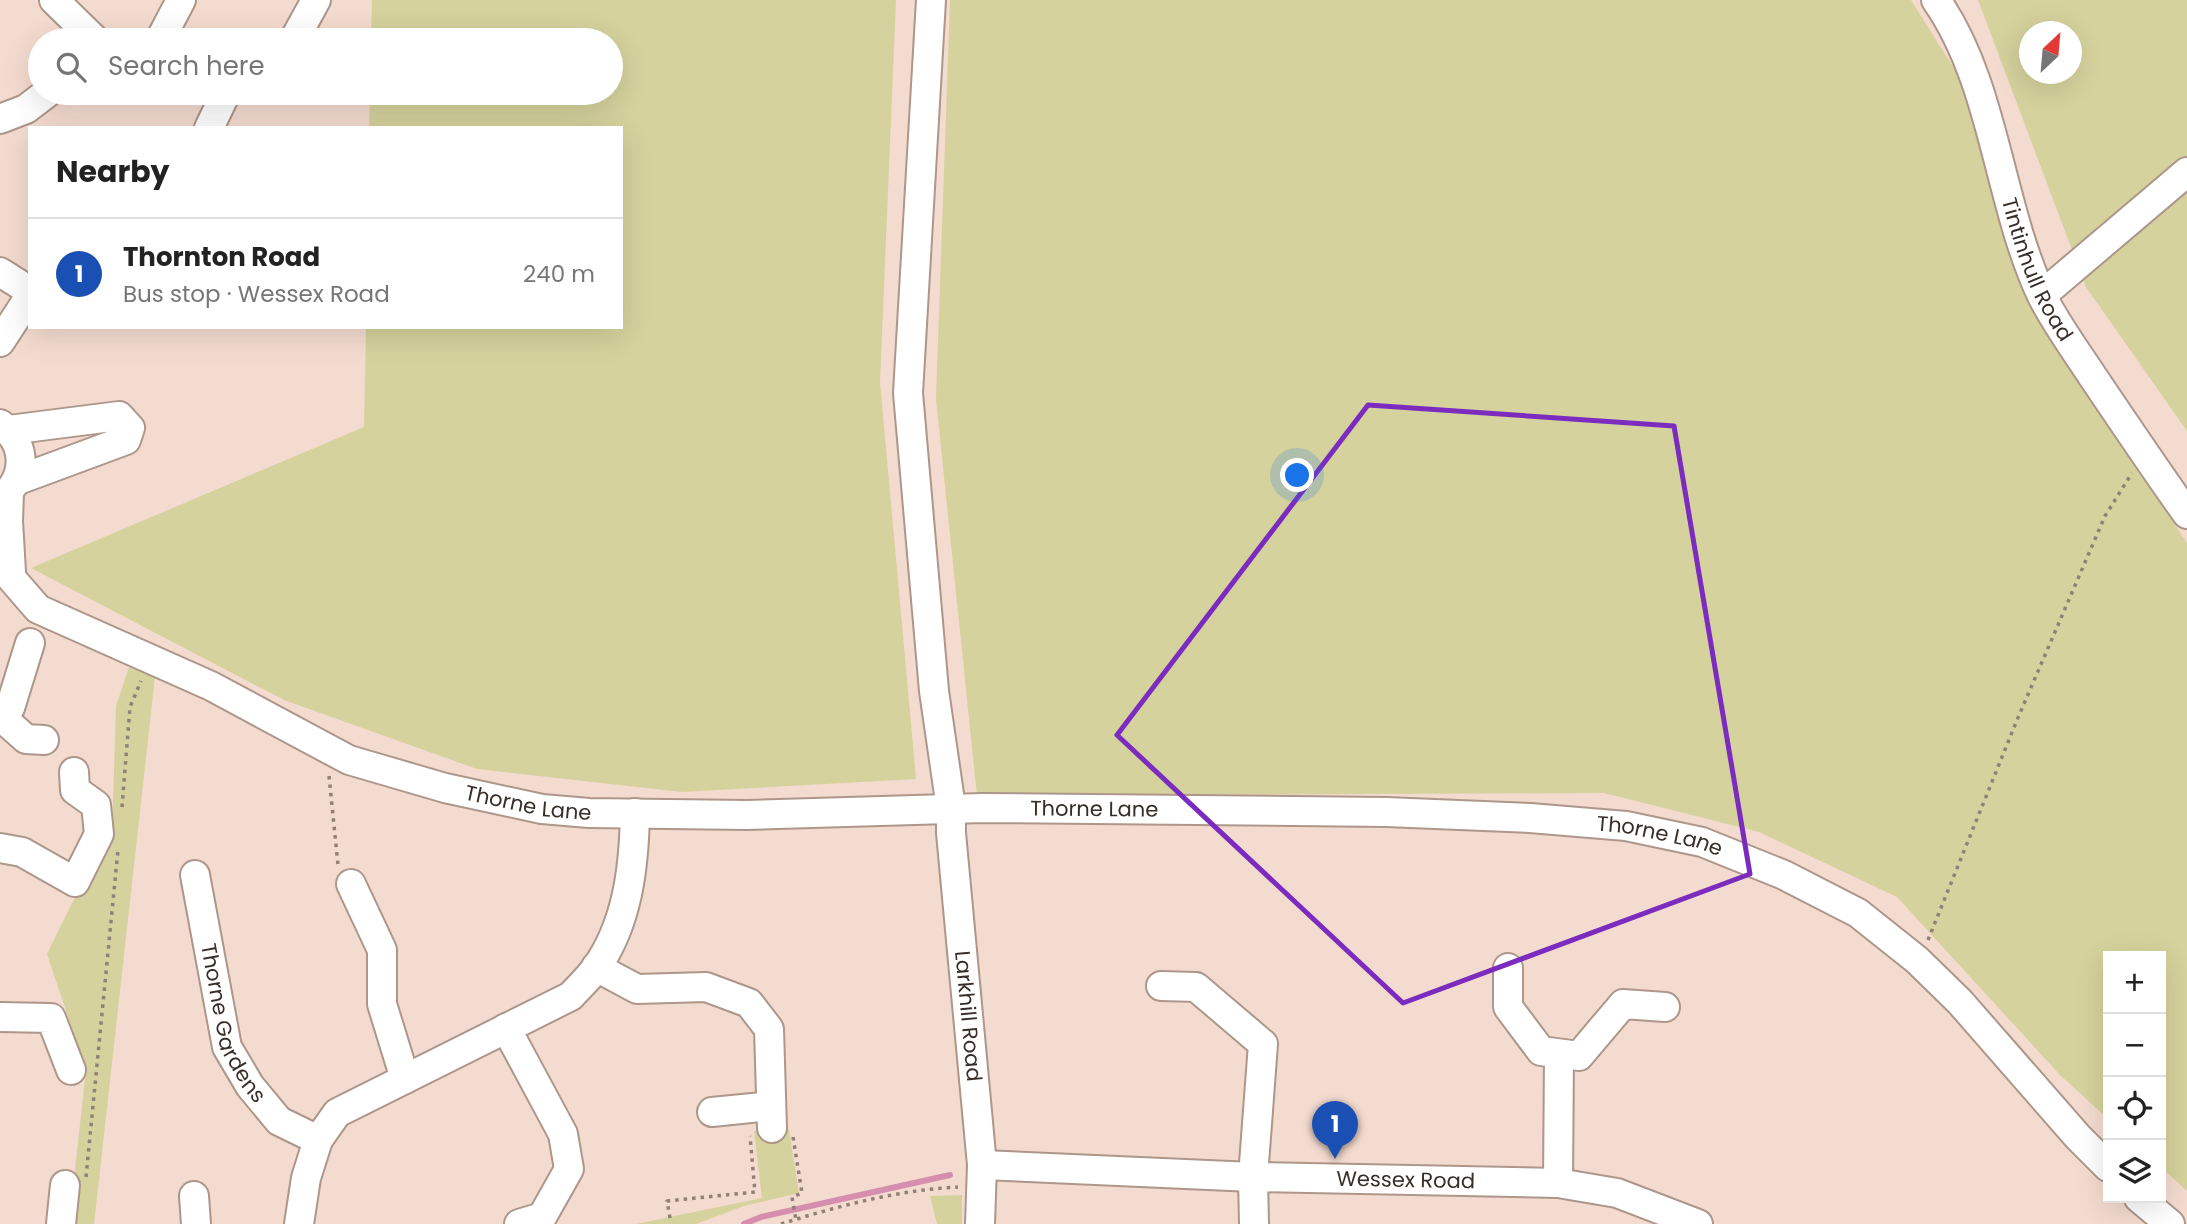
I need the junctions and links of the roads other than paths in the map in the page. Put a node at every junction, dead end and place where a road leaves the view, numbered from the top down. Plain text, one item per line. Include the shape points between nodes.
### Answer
1 (54, 0) edge
2 (181, 0) edge
3 (316, 0) edge
4 (931, 0) edge
5 (1936, 0) edge
6 (83, 28) edge
7 (166, 28) edge
8 (300, 28) edge
9 (31, 105) edge
10 (220, 105) edge
11 (0, 119) edge
12 (210, 126) edge
13 (2187, 172) edge
14 (0, 272) edge
15 (28, 293) edge
16 (2042, 295) junction
17 (28, 297) edge
18 (0, 342) edge
19 (4, 427) edge
20 (9, 490) edge
21 (2187, 514) edge
22 (0, 552) edge
23 (12, 579) junction
24 (30, 643) dead end
25 (0, 716) edge
26 (44, 740) dead end
27 (74, 772) dead end
28 (951, 808) junction
29 (635, 813) junction
30 (0, 848) edge
31 (195, 876) dead end
32 (351, 884) road end
33 (596, 967) junction
34 (1508, 968) dead end
35 (1161, 986) dead end
36 (1665, 1007) dead end
37 (0, 1017) edge
38 (506, 1028) junction
39 (1559, 1054) junction
40 (71, 1070) dead end
41 (405, 1079) junction
42 (712, 1112) dead end
43 (317, 1140) junction
44 (2103, 1162) edge
45 (981, 1176) junction
46 (1253, 1177) junction
47 (1558, 1183) junction
48 (75, 1185) road end
49 (194, 1196) dead end
50 (2144, 1203) edge
51 (61, 1224) edge
52 (196, 1224) edge
53 (299, 1224) edge
54 (519, 1224) edge
55 (980, 1224) edge
56 (1254, 1224) edge
57 (1698, 1224) edge
58 (2170, 1224) edge

1 - 6 street
2 - 7 street
3 - 8 street
4 - 28 street, Larkhill Road via 908,393 934,691
5 - 16 street, Tintinhull Road via 1966,56 2013,219
9 - 11 street
10 - 12 street
13 - 16 street
14 - 15 street
16 - 21 street, Tintinhull Road
17 - 18 street
19 - 20 street via 20,451 22,466
19 - 20 street via 119,416 130,428 126,440
20 - 23 street
22 - 23 street, Thorne Lane
23 - 29 street, Thorne Lane via 38,609 211,686 349,760 542,809
24 - 25 street via 9,708
25 - 26 street via 26,739
27 - 30 street via 75,790 96,805 99,834 75,883 22,852
28 - 29 street, Thorne Lane via 747,815
28 - 44 street, Thorne Lane via 1386,812 1530,818 1626,826 1702,842 1784,875 1858,913 1917,960
28 - 45 street, Larkhill Road
29 - 33 street via 634,856 619,924
31 - 43 street, Thorne Gardens via 227,1047 250,1086 279,1121
32 - 41 street via 382,950 382,1004
33 - 38 street via 571,996
33 - 42 street via 637,989 706,987 749,1003 769,1029 764,1121
34 - 39 street via 1508,1007 1541,1051
35 - 46 street via 1196,987 1263,1044
36 - 39 street via 1623,1004 1579,1056
37 - 40 street via 51,1018
38 - 41 street
38 - 54 street via 563,1134 569,1169 542,1217
39 - 47 street
41 - 43 street via 337,1112
43 - 53 street
45 - 46 street, Wessex Road
45 - 55 street, Larkhill Road
46 - 47 street, Wessex Road
46 - 56 street
47 - 57 street, Wessex Road via 1616,1192
48 - 51 street
49 - 52 street
50 - 58 street

